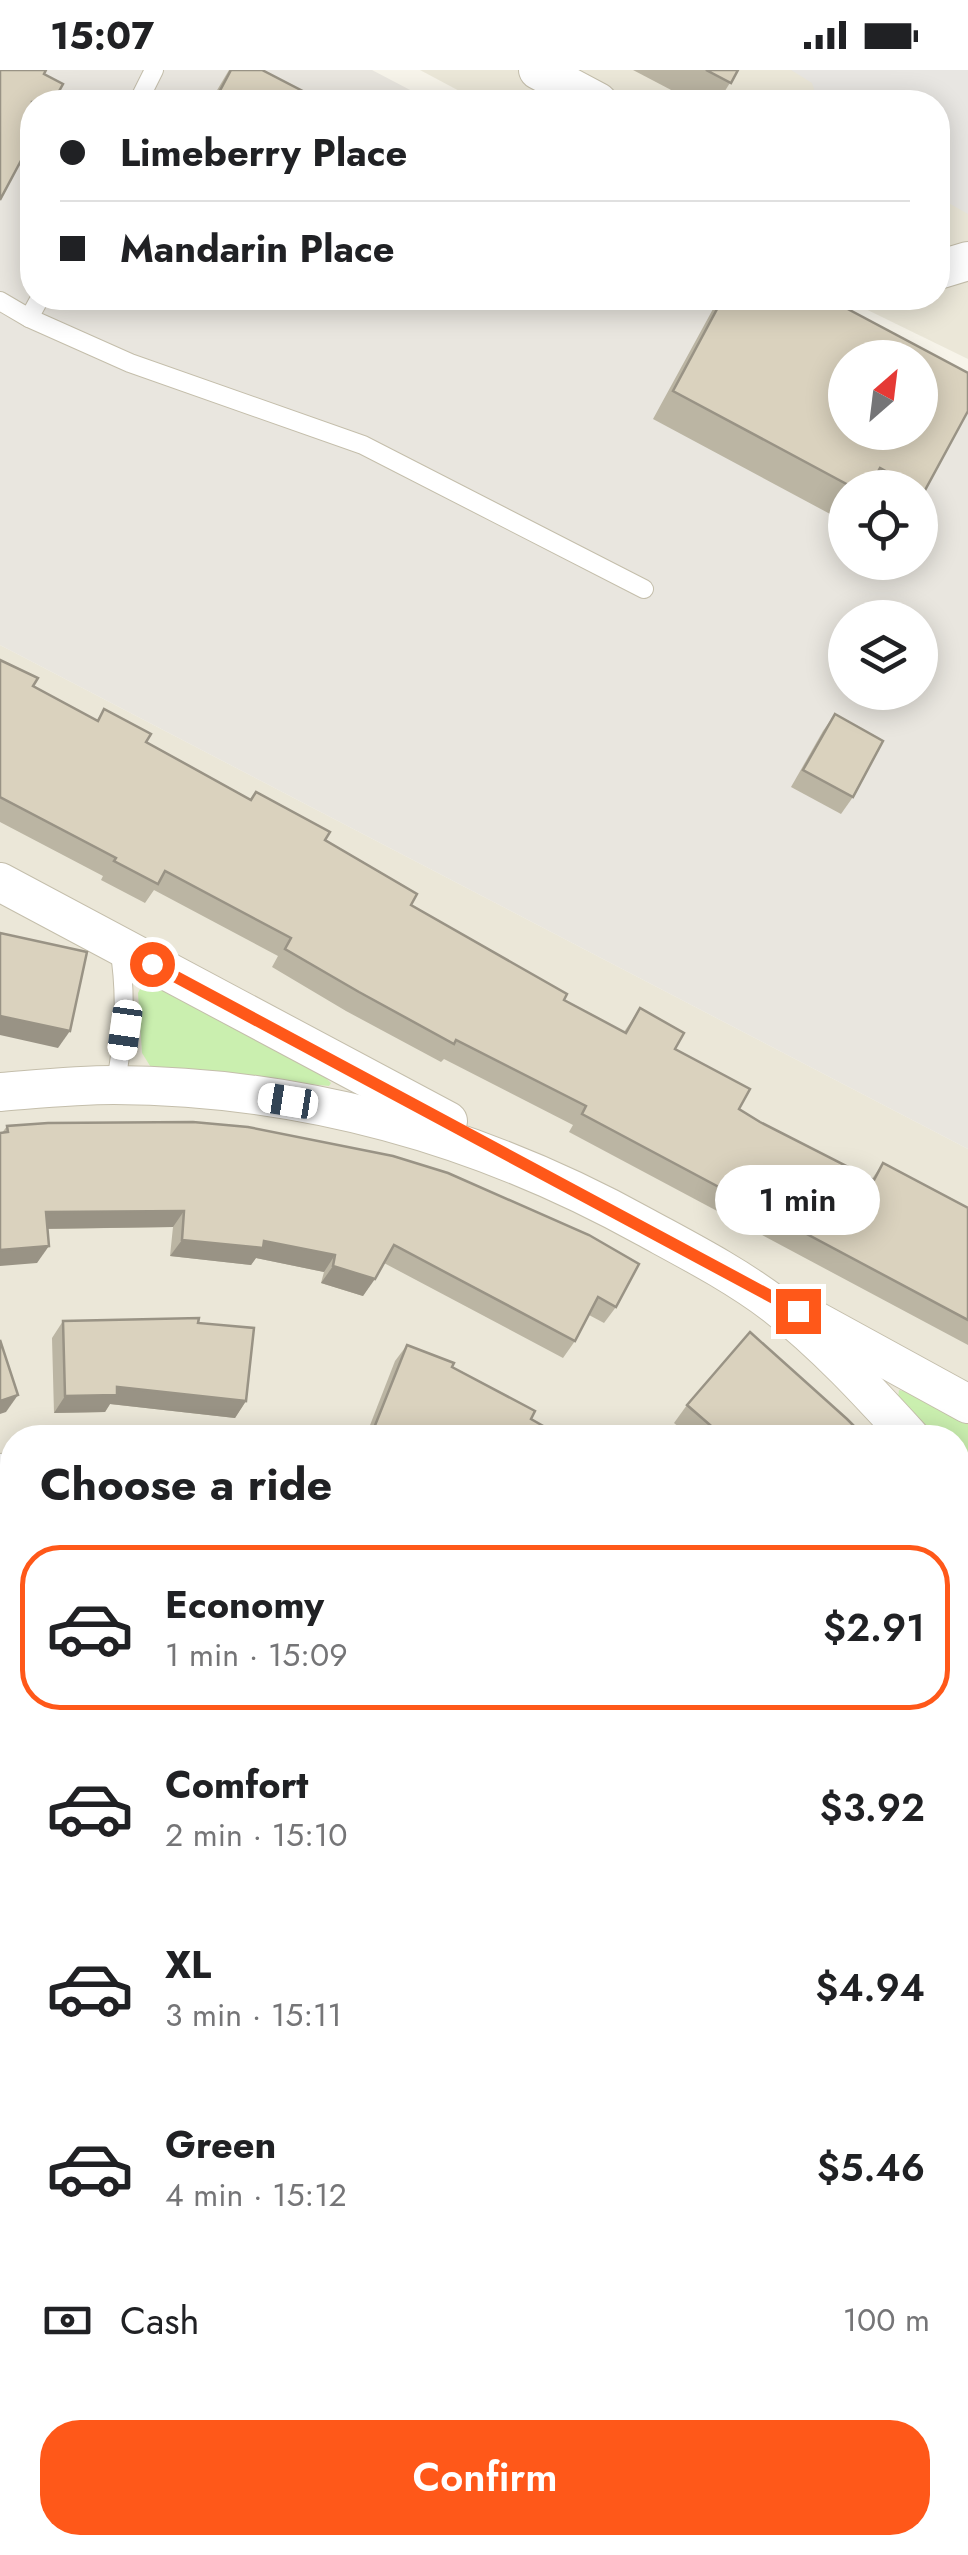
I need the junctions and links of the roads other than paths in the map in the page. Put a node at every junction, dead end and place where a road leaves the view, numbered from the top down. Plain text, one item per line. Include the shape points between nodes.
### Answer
1 (538, 70) edge
2 (576, 90) edge
3 (0, 301) edge
4 (33, 310) edge
5 (29, 318) junction
6 (644, 588) dead end
7 (0, 882) edge
8 (119, 946) junction
9 (115, 1085) junction
10 (0, 1092) edge
11 (582, 1192) junction
12 (730, 1274) junction
13 (968, 1404) edge
14 (898, 1425) edge

1 - 2 street
3 - 5 lane
4 - 5 lane
5 - 6 lane via 130,363 363,445
7 - 8 street
8 - 9 lane via 125,1030
8 - 11 street
9 - 10 street
9 - 11 street via 259,1096 368,1115 452,1139
11 - 12 street
12 - 13 street
12 - 14 street via 812,1336

